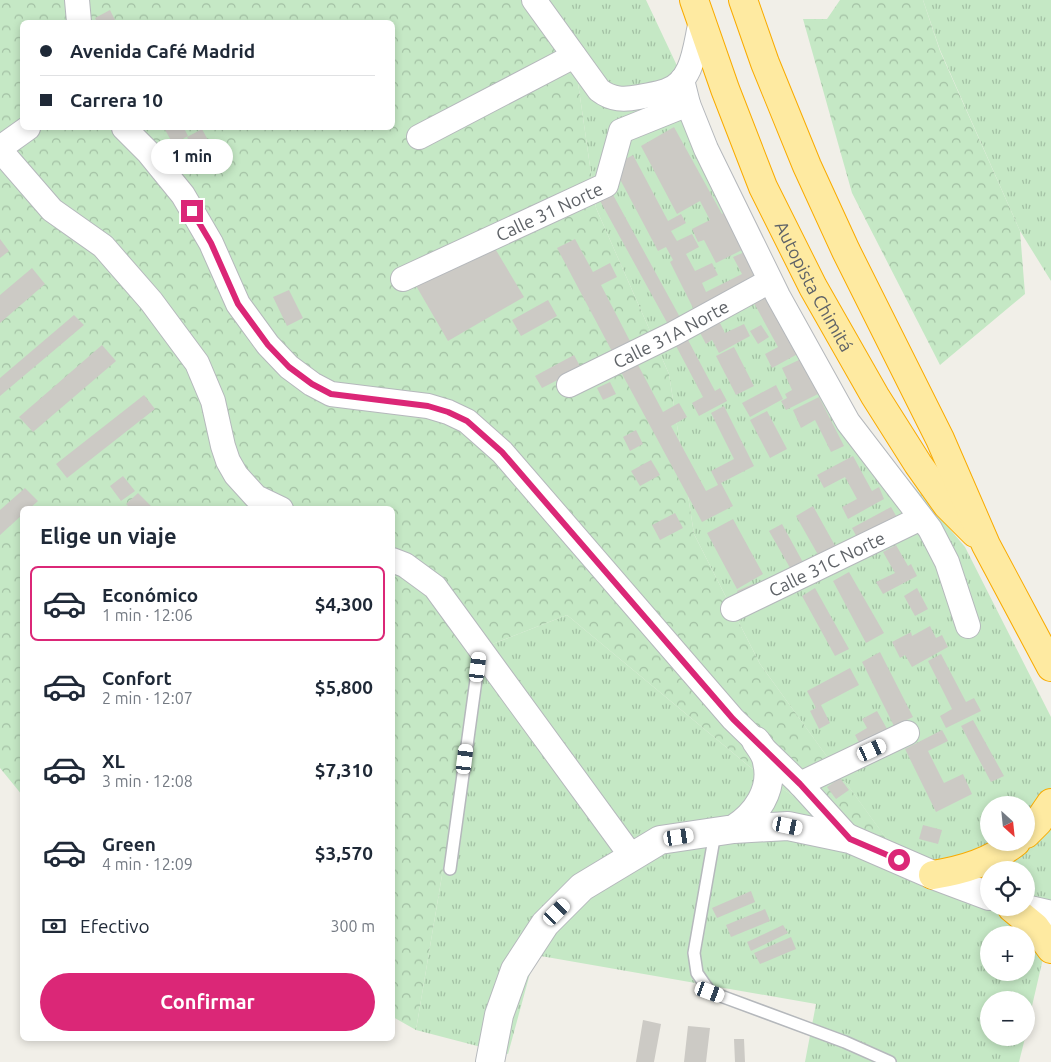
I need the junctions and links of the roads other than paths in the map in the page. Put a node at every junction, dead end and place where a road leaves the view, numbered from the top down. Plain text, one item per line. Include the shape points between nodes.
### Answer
1 (77, 0) edge
2 (534, 0) edge
3 (743, 0) edge
4 (697, 11) edge
5 (79, 20) edge
6 (574, 56) junction
7 (682, 80) junction
8 (688, 104) junction
9 (25, 130) edge
10 (126, 130) edge
11 (419, 137) dead end
12 (0, 149) edge
13 (403, 280) dead end
14 (770, 281) junction
15 (569, 385) dead end
16 (275, 506) edge
17 (921, 518) junction
18 (986, 544) junction
19 (395, 561) edge
20 (733, 609) dead end
21 (968, 626) dead end
22 (480, 649) junction
23 (1051, 667) edge
24 (908, 733) dead end
25 (756, 741) junction
26 (800, 784) junction
27 (1051, 803) edge
28 (1035, 825) edge
29 (724, 830) junction
30 (850, 839) junction
31 (1002, 851) edge
32 (632, 857) junction
33 (450, 869) dead end
34 (932, 875) junction
35 (980, 893) edge
36 (1035, 911) edge
37 (1051, 915) edge
38 (1022, 916) edge
39 (1051, 950) edge
40 (490, 1062) edge
41 (890, 1062) edge

1 - 5 street
2 - 6 street
3 - 18 highway, Autopista Chimitá via 765,64 815,183 940,439
4 - 7 street via 691,62
4 - 18 highway, Autopista Chimitá via 763,187 814,287 875,396 918,464 947,505
6 - 7 street via 599,90 616,99 667,91
6 - 11 street
7 - 8 street
8 - 13 street, Calle 31 Norte via 621,131 606,185
8 - 14 street via 706,149
9 - 12 street
10 - 25 street via 183,195 211,243 238,304 289,367 331,394 428,406 467,421 502,452 733,719
12 - 16 street via 52,210 103,246 151,301 197,363 213,401 228,461 236,475 256,497
14 - 15 street, Calle 31A Norte
14 - 17 street via 848,422
17 - 20 street, Calle 31C Norte
17 - 21 street via 947,562
18 - 23 highway, Autopista Chimitá
19 - 22 street via 435,587
22 - 32 street
22 - 33 lane
24 - 26 street
25 - 26 street
25 - 29 street via 767,762 766,790 754,813 744,822
26 - 30 street
27 - 28 highway
29 - 30 street via 788,826
29 - 32 street via 660,840
29 - 41 lane via 694,953 697,973 710,992
30 - 34 street
31 - 34 highway via 972,867
32 - 40 street via 582,887 545,924 515,970 499,1015
34 - 35 street
36 - 37 street
38 - 39 highway via 1035,927

